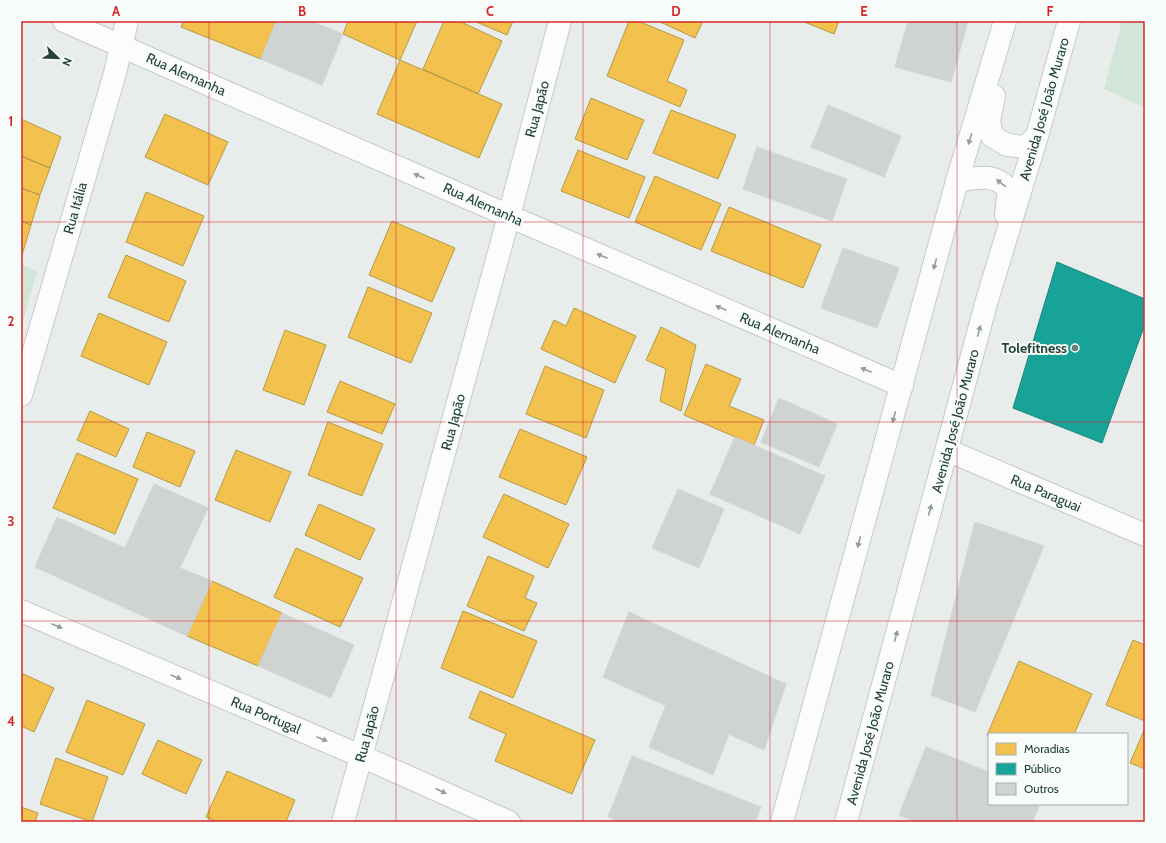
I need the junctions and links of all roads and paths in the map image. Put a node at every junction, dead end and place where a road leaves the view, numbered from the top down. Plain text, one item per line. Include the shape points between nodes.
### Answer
1 (64, 21) edge
2 (127, 21) edge
3 (560, 21) edge
4 (1005, 21) edge
5 (1010, 21) edge
6 (1069, 21) edge
7 (121, 46) junction
8 (1038, 136) junction
9 (957, 181) junction
10 (509, 216) junction
11 (987, 300) junction
12 (902, 386) junction
13 (21, 395) edge
14 (947, 450) junction
15 (1145, 535) edge
16 (21, 611) edge
17 (361, 756) junction
18 (343, 822) edge
19 (509, 822) edge
20 (782, 822) edge
21 (846, 822) edge

1 - 7 street, Rua Alemanha
2 - 7 street, Rua Itália
3 - 10 street, Rua Japão
4 -> 9 street
5 - 8 street via 988,121 992,136 1000,142 1016,147 1026,147
6 - 8 street, Avenida José João Muraro
10 -> 7 street, Rua Alemanha
7 - 13 street, Rua Itália
8 - 11 street, Avenida José João Muraro
11 -> 9 street via 1008,206 1009,190 1002,182 993,178 977,177
9 -> 12 street
12 -> 10 street, Rua Alemanha
10 - 17 street, Rua Japão
14 -> 11 street, Avenida José João Muraro
12 -> 20 street
14 - 15 street, Rua Paraguai
21 -> 14 street, Avenida José João Muraro
16 -> 17 street, Rua Portugal
17 - 18 street, Rua Japão
17 -> 19 street, Rua Portugal

